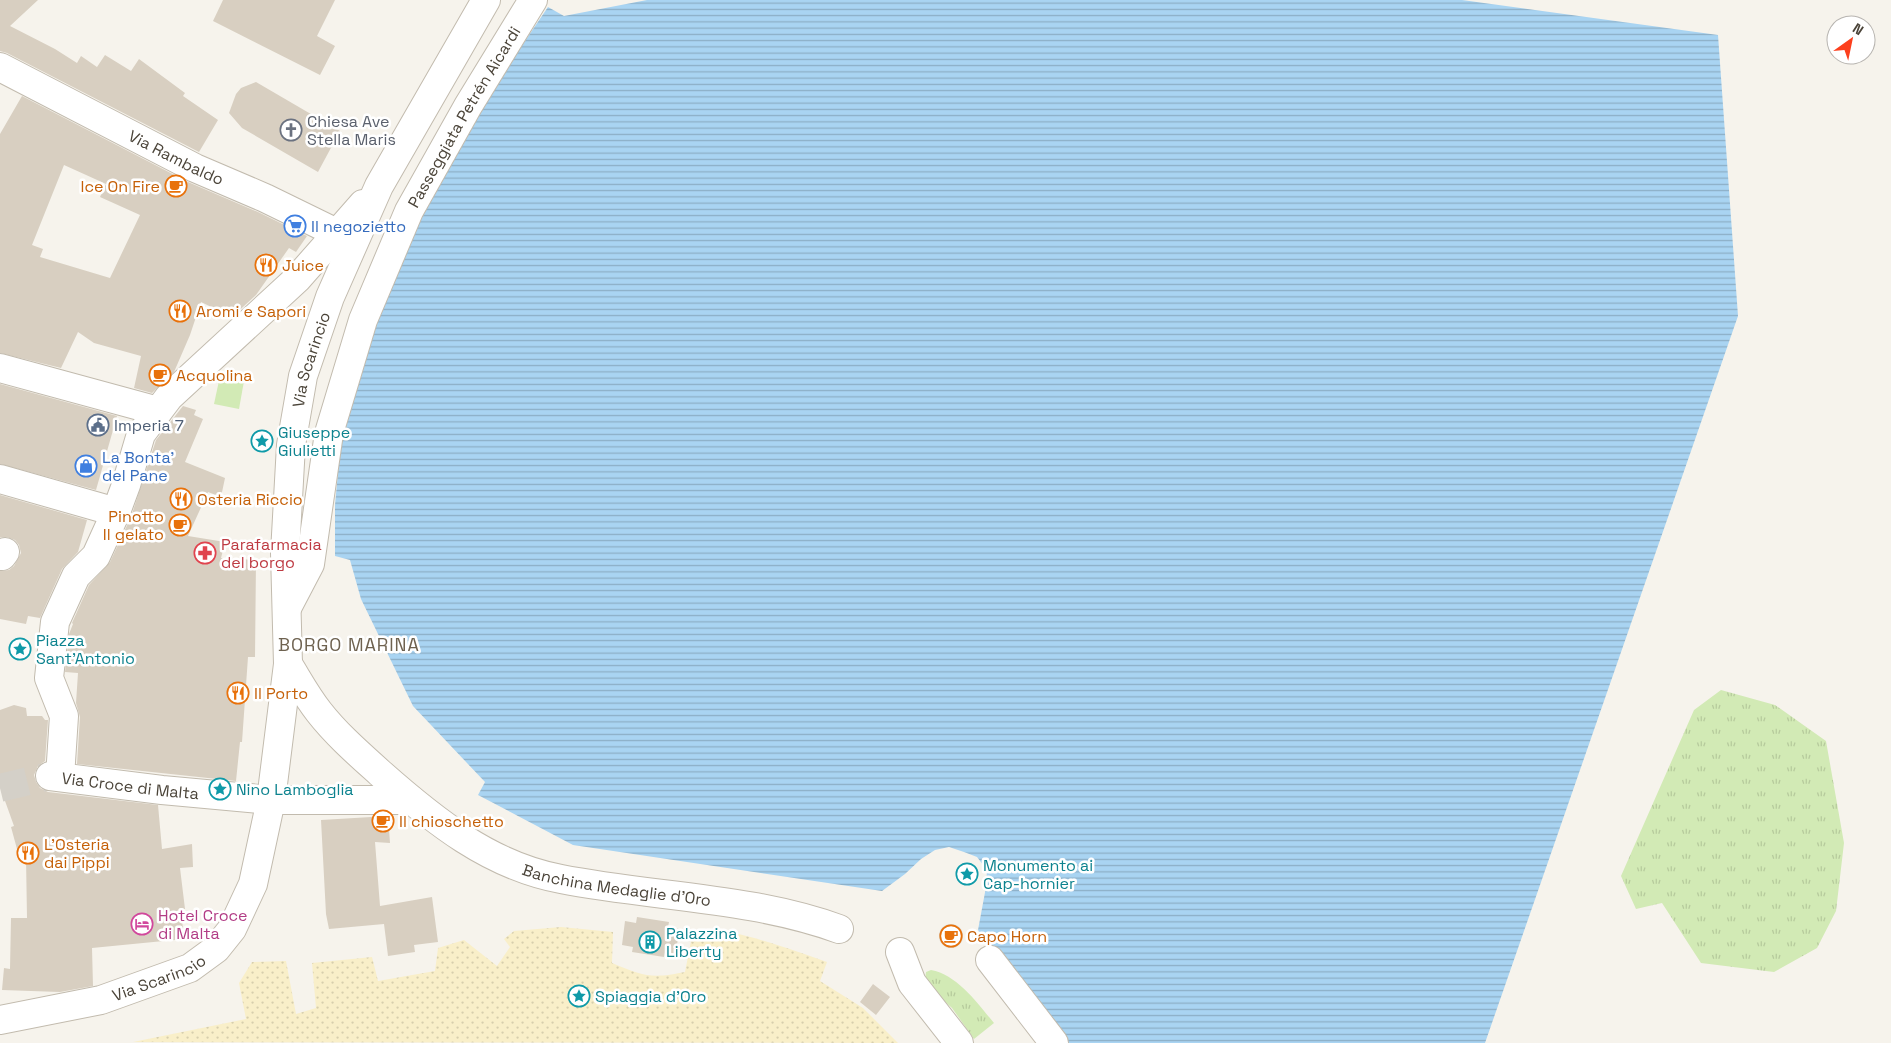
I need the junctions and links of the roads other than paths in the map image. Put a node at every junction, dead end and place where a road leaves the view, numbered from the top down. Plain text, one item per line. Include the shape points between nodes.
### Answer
1 (486, 0) edge
2 (533, 0) edge
3 (0, 67) edge
4 (345, 237) junction
5 (297, 279) junction
6 (330, 297) junction
7 (0, 368) edge
8 (158, 411) junction
9 (0, 479) edge
10 (116, 512) junction
11 (288, 607) junction
12 (288, 664) junction
13 (55, 776) joint
14 (271, 800) junction
15 (411, 800) junction
16 (839, 929) dead end
17 (900, 952) dead end
18 (990, 960) dead end
19 (0, 1020) edge
20 (959, 1043) edge
21 (1054, 1043) edge

1 - 4 street, Via Scarincio via 379,186
2 - 11 street, Passeggiata Petrén Aicardi via 409,210 363,320 329,433 310,564
3 - 4 street, Via Rambaldo via 196,168
4 - 5 street, Via Scarincio
4 - 6 street, Via Scarincio
5 - 6 street via 313,278 322,283
5 - 8 street, Via Scarincio via 169,397
6 - 11 street, Via Scarincio via 303,376 291,445 285,553
7 - 8 street
8 - 10 street, Via Scarincio via 141,434
9 - 10 street
10 - 13 street, Via Scarincio via 96,556 76,576 55,622 49,678 64,716
11 - 12 street, Via Scarincio
12 - 14 street, Via Scarincio
12 - 15 street via 319,712 347,744
13 - 14 street, Via Croce di Malta
14 - 15 street
14 - 19 street, Via Scarincio via 253,884 232,929 216,949 190,968 101,1000
15 - 16 street, Banchina Medaglie d'Oro via 486,853 559,879 756,908 808,918
17 - 20 street via 912,982
18 - 21 street

